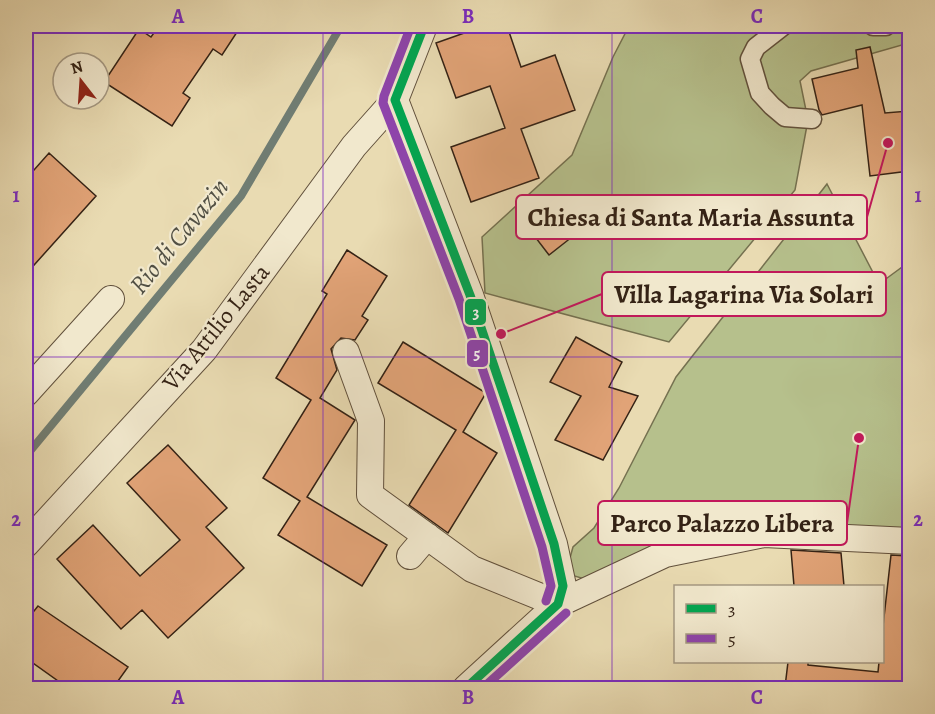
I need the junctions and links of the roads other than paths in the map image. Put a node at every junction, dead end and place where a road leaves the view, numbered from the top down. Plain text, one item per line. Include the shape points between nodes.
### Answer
1 (424, 26) edge
2 (783, 26) edge
3 (873, 26) edge
4 (886, 26) edge
5 (395, 100) junction
6 (812, 118) dead end
7 (111, 299) dead end
8 (346, 352) dead end
9 (26, 393) edge
10 (427, 537) junction
11 (909, 541) edge
12 (26, 544) edge
13 (410, 556) dead end
14 (558, 604) junction
15 (466, 688) edge

1 - 5 street
2 - 6 street via 756,47 750,59 760,93 785,117
3 - 4 street
5 - 12 street, Via Attilio Lasta via 354,146 204,350
5 - 14 street via 470,295 554,544 563,586
7 - 9 street
8 - 10 street via 371,421 370,495
10 - 13 street
10 - 14 street via 472,569
11 - 14 street via 765,534 665,554
14 - 15 street

